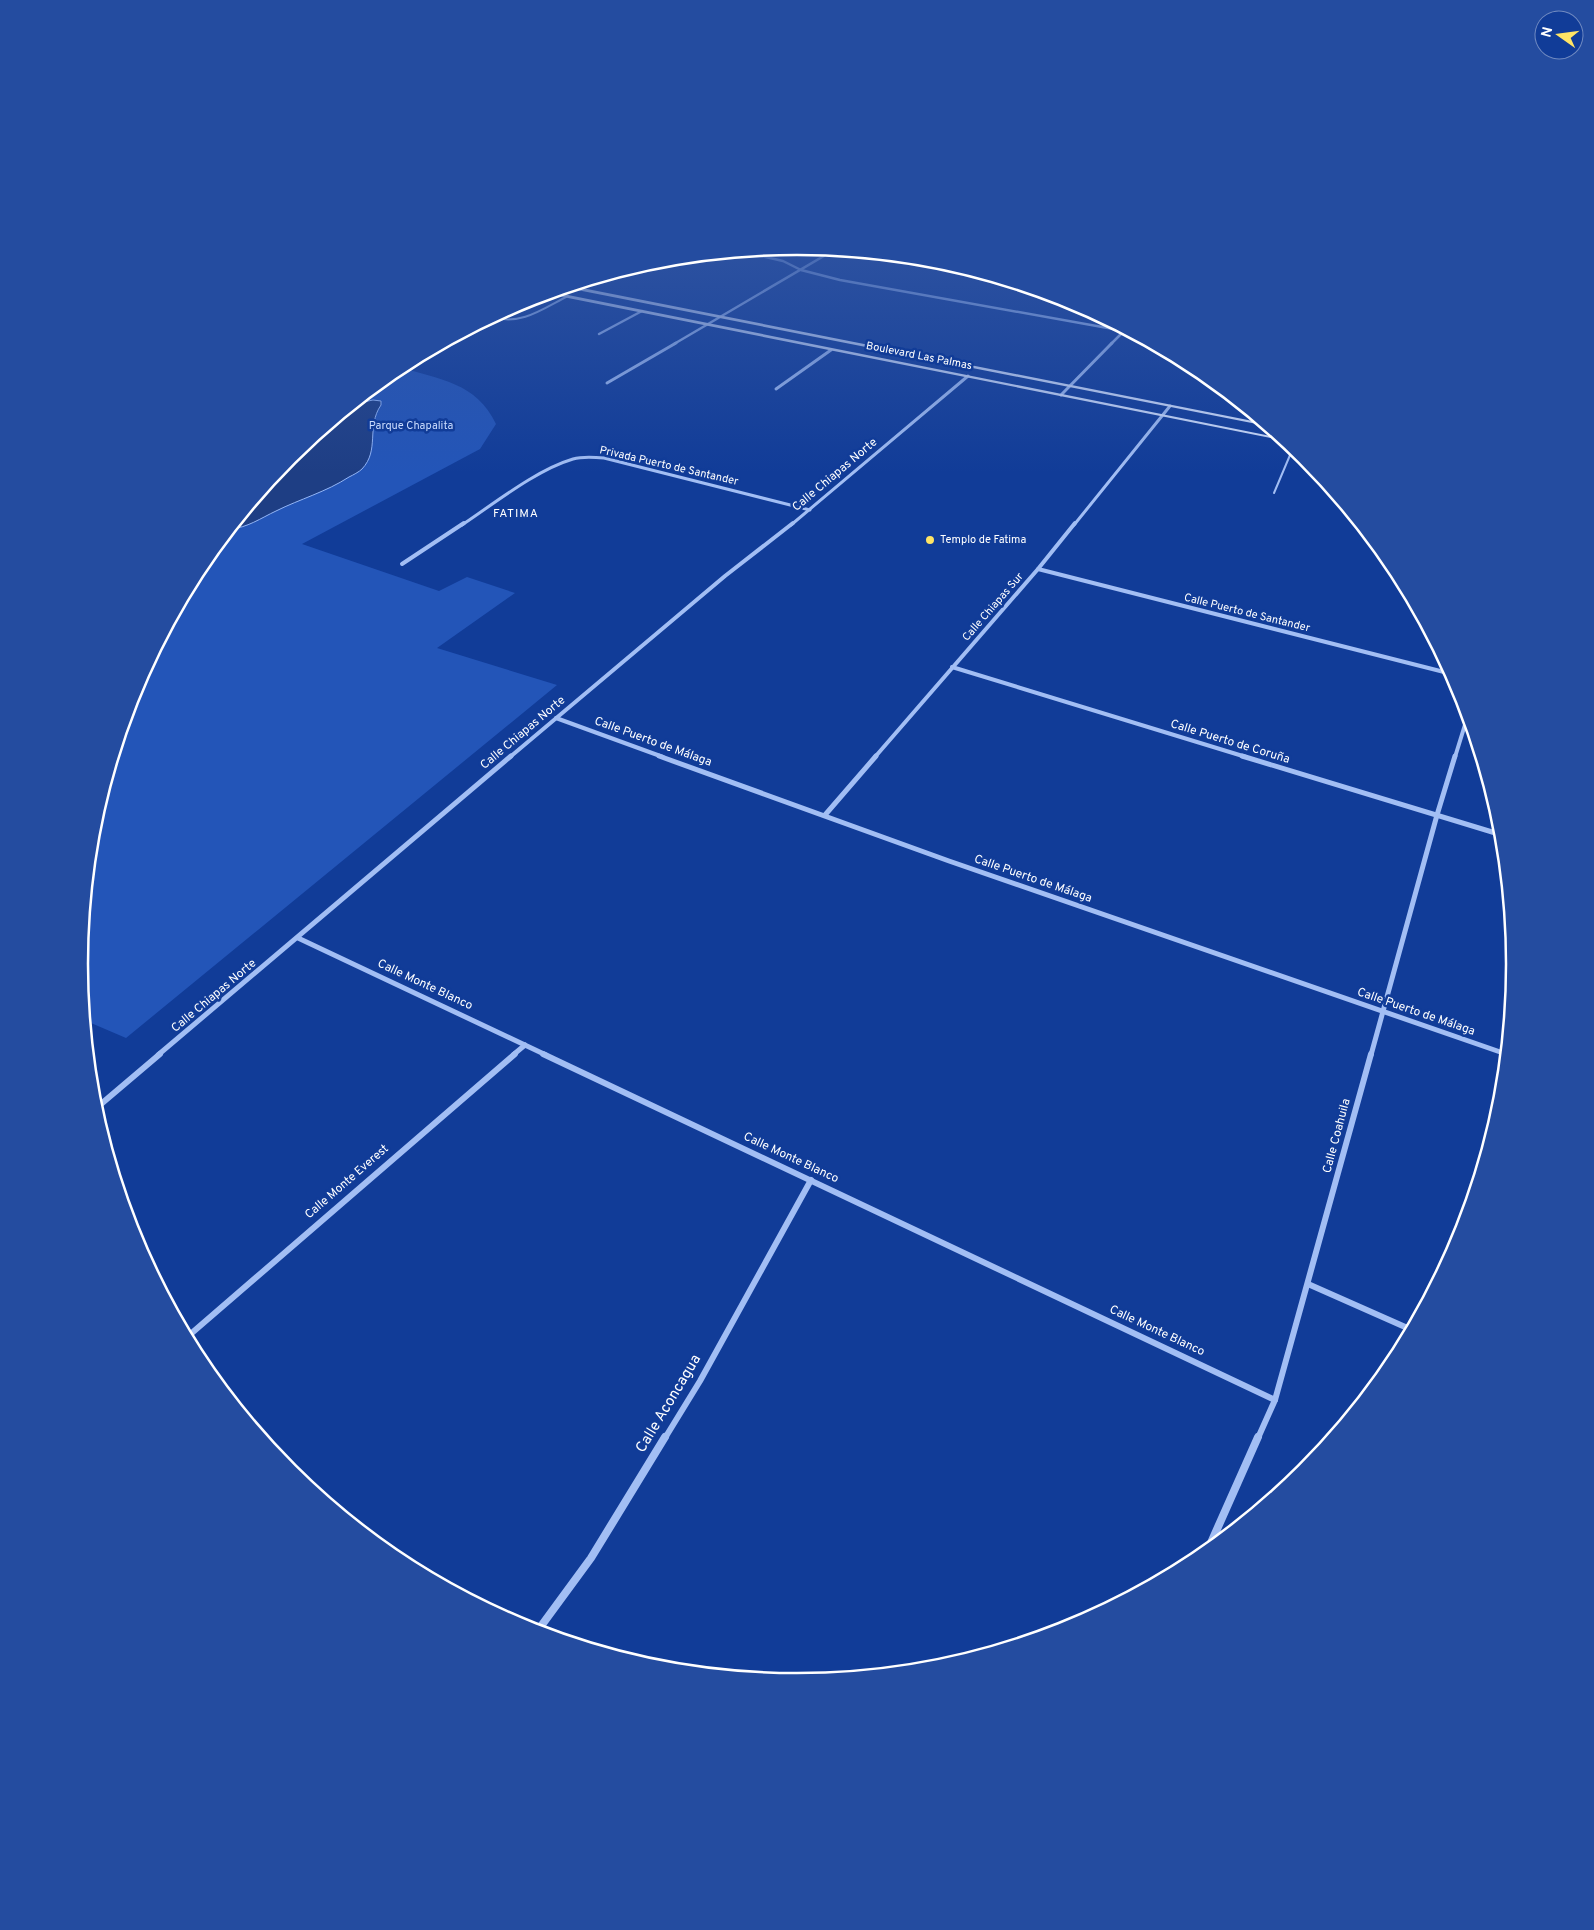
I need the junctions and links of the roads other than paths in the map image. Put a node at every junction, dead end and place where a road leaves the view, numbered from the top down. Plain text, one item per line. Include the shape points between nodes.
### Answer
1 (600, 293) edge
2 (762, 293) edge
3 (909, 293) edge
4 (563, 295) edge
5 (568, 296) junction
6 (642, 311) junction
7 (721, 317) junction
8 (503, 320) edge
9 (708, 324) junction
10 (1107, 327) edge
11 (600, 334) dead end
12 (1120, 334) edge
13 (831, 350) junction
14 (968, 376) junction
15 (607, 384) dead end
16 (1069, 385) junction
17 (776, 389) dead end
18 (1061, 395) junction
19 (1170, 406) junction
20 (1162, 415) junction
21 (1254, 423) edge
22 (1271, 437) edge
23 (1290, 455) edge
24 (1274, 493) dead end
25 (810, 510) junction
26 (402, 564) dead end
27 (1038, 569) junction
28 (952, 667) junction
29 (1442, 672) edge
30 (556, 718) junction
31 (1465, 726) edge
32 (825, 815) junction
33 (1437, 815) junction
34 (1494, 832) edge
35 (298, 938) junction
36 (1383, 1011) junction
37 (524, 1045) junction
38 (1501, 1052) edge
39 (101, 1104) edge
40 (811, 1180) junction
41 (1308, 1284) junction
42 (1406, 1328) edge
43 (191, 1333) edge
44 (1275, 1400) junction
45 (1212, 1540) edge
46 (541, 1626) edge

1 - 7 street, Boulevard Las Palmas
2 - 7 street
3 - 10 street
4 - 5 street, Boulevard Las Palmas
5 - 6 street, Boulevard Las Palmas
5 - 8 lane via 518,319
6 - 9 street, Boulevard Las Palmas
6 - 11 street
7 - 9 street
7 - 16 street, Boulevard Las Palmas
9 - 13 street, Boulevard Las Palmas
9 - 15 street
12 - 16 street
13 - 14 street, Boulevard Las Palmas
13 - 17 street
14 - 18 street, Boulevard Las Palmas
14 - 25 street, Calle Chiapas Norte
16 - 18 street
16 - 19 street, Boulevard Las Palmas
18 - 20 street, Boulevard Las Palmas
19 - 20 street, Calle Chiapas Sur
19 - 21 street, Boulevard Las Palmas
20 - 22 street, Boulevard Las Palmas
20 - 27 street, Calle Chiapas Sur
23 - 24 lane
25 - 26 street, Privada Puerto de Santander via 631,464 588,457 548,469
25 - 30 street, Calle Chiapas Norte via 725,576
27 - 28 street, Calle Chiapas Sur
27 - 29 street, Calle Puerto de Santander
28 - 32 street, Calle Chiapas Sur
28 - 33 street, Calle Puerto de Coruña
30 - 32 street, Calle Puerto de Málaga
30 - 35 street, Calle Chiapas Norte
31 - 33 street, Calle Coahuila
32 - 36 street, Calle Puerto de Málaga
33 - 34 street, Calle Puerto de Coruña
33 - 36 street, Calle Coahuila
35 - 37 street, Calle Monte Blanco
35 - 39 street, Calle Chiapas Norte
36 - 38 street, Calle Puerto de Málaga
36 - 41 street, Calle Coahuila
37 - 40 street, Calle Monte Blanco
37 - 43 street, Calle Monte Everest
40 - 44 street, Calle Monte Blanco
40 - 46 street, Calle Aconcagua via 700,1381 591,1558
41 - 42 street
41 - 44 street, Calle Coahuila
44 - 45 street, Calle Coahuila

